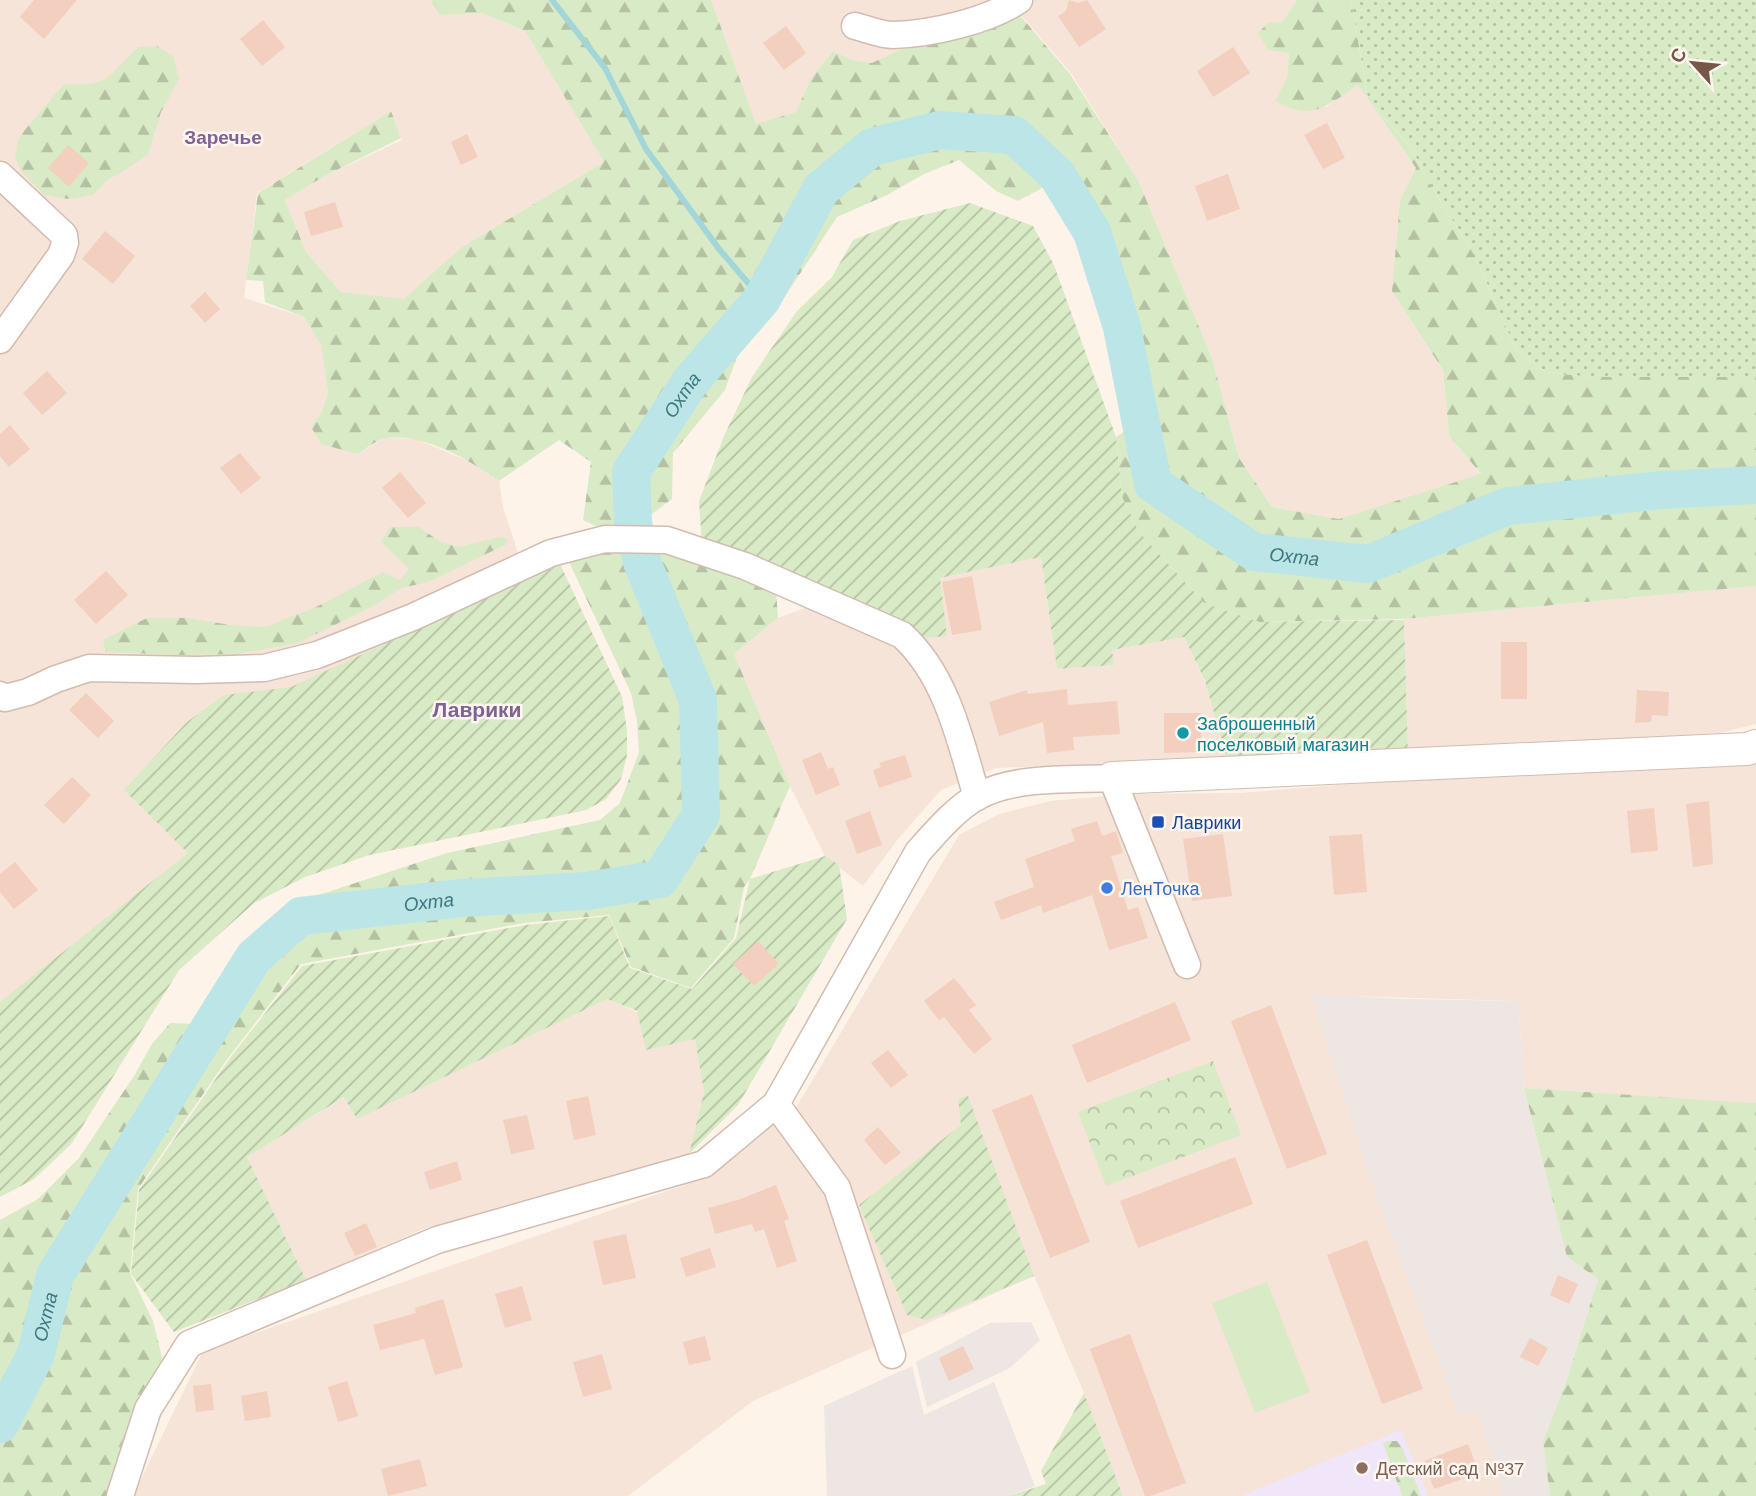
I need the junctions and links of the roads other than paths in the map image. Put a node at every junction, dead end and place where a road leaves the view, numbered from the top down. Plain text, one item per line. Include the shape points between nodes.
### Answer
1 (1019, 0) edge
2 (855, 26) dead end
3 (0, 175) edge
4 (0, 340) edge
5 (0, 695) edge
6 (1756, 746) edge
7 (1112, 778) junction
8 (977, 797) junction
9 (1187, 965) dead end
10 (776, 1104) junction
11 (892, 1355) dead end
12 (120, 1496) edge

1 - 2 street via 948,27 891,35
3 - 4 street via 64,235 65,243
5 - 8 street via 5,698 28,692 89,668 264,668 317,654 414,617 551,553 605,539 667,540 745,566 902,635 918,649 944,696
6 - 7 street
7 - 8 street via 1009,785
7 - 9 street
8 - 10 street via 945,822 918,852
10 - 11 street via 837,1188
10 - 12 street via 704,1164 437,1240 189,1344 148,1409

